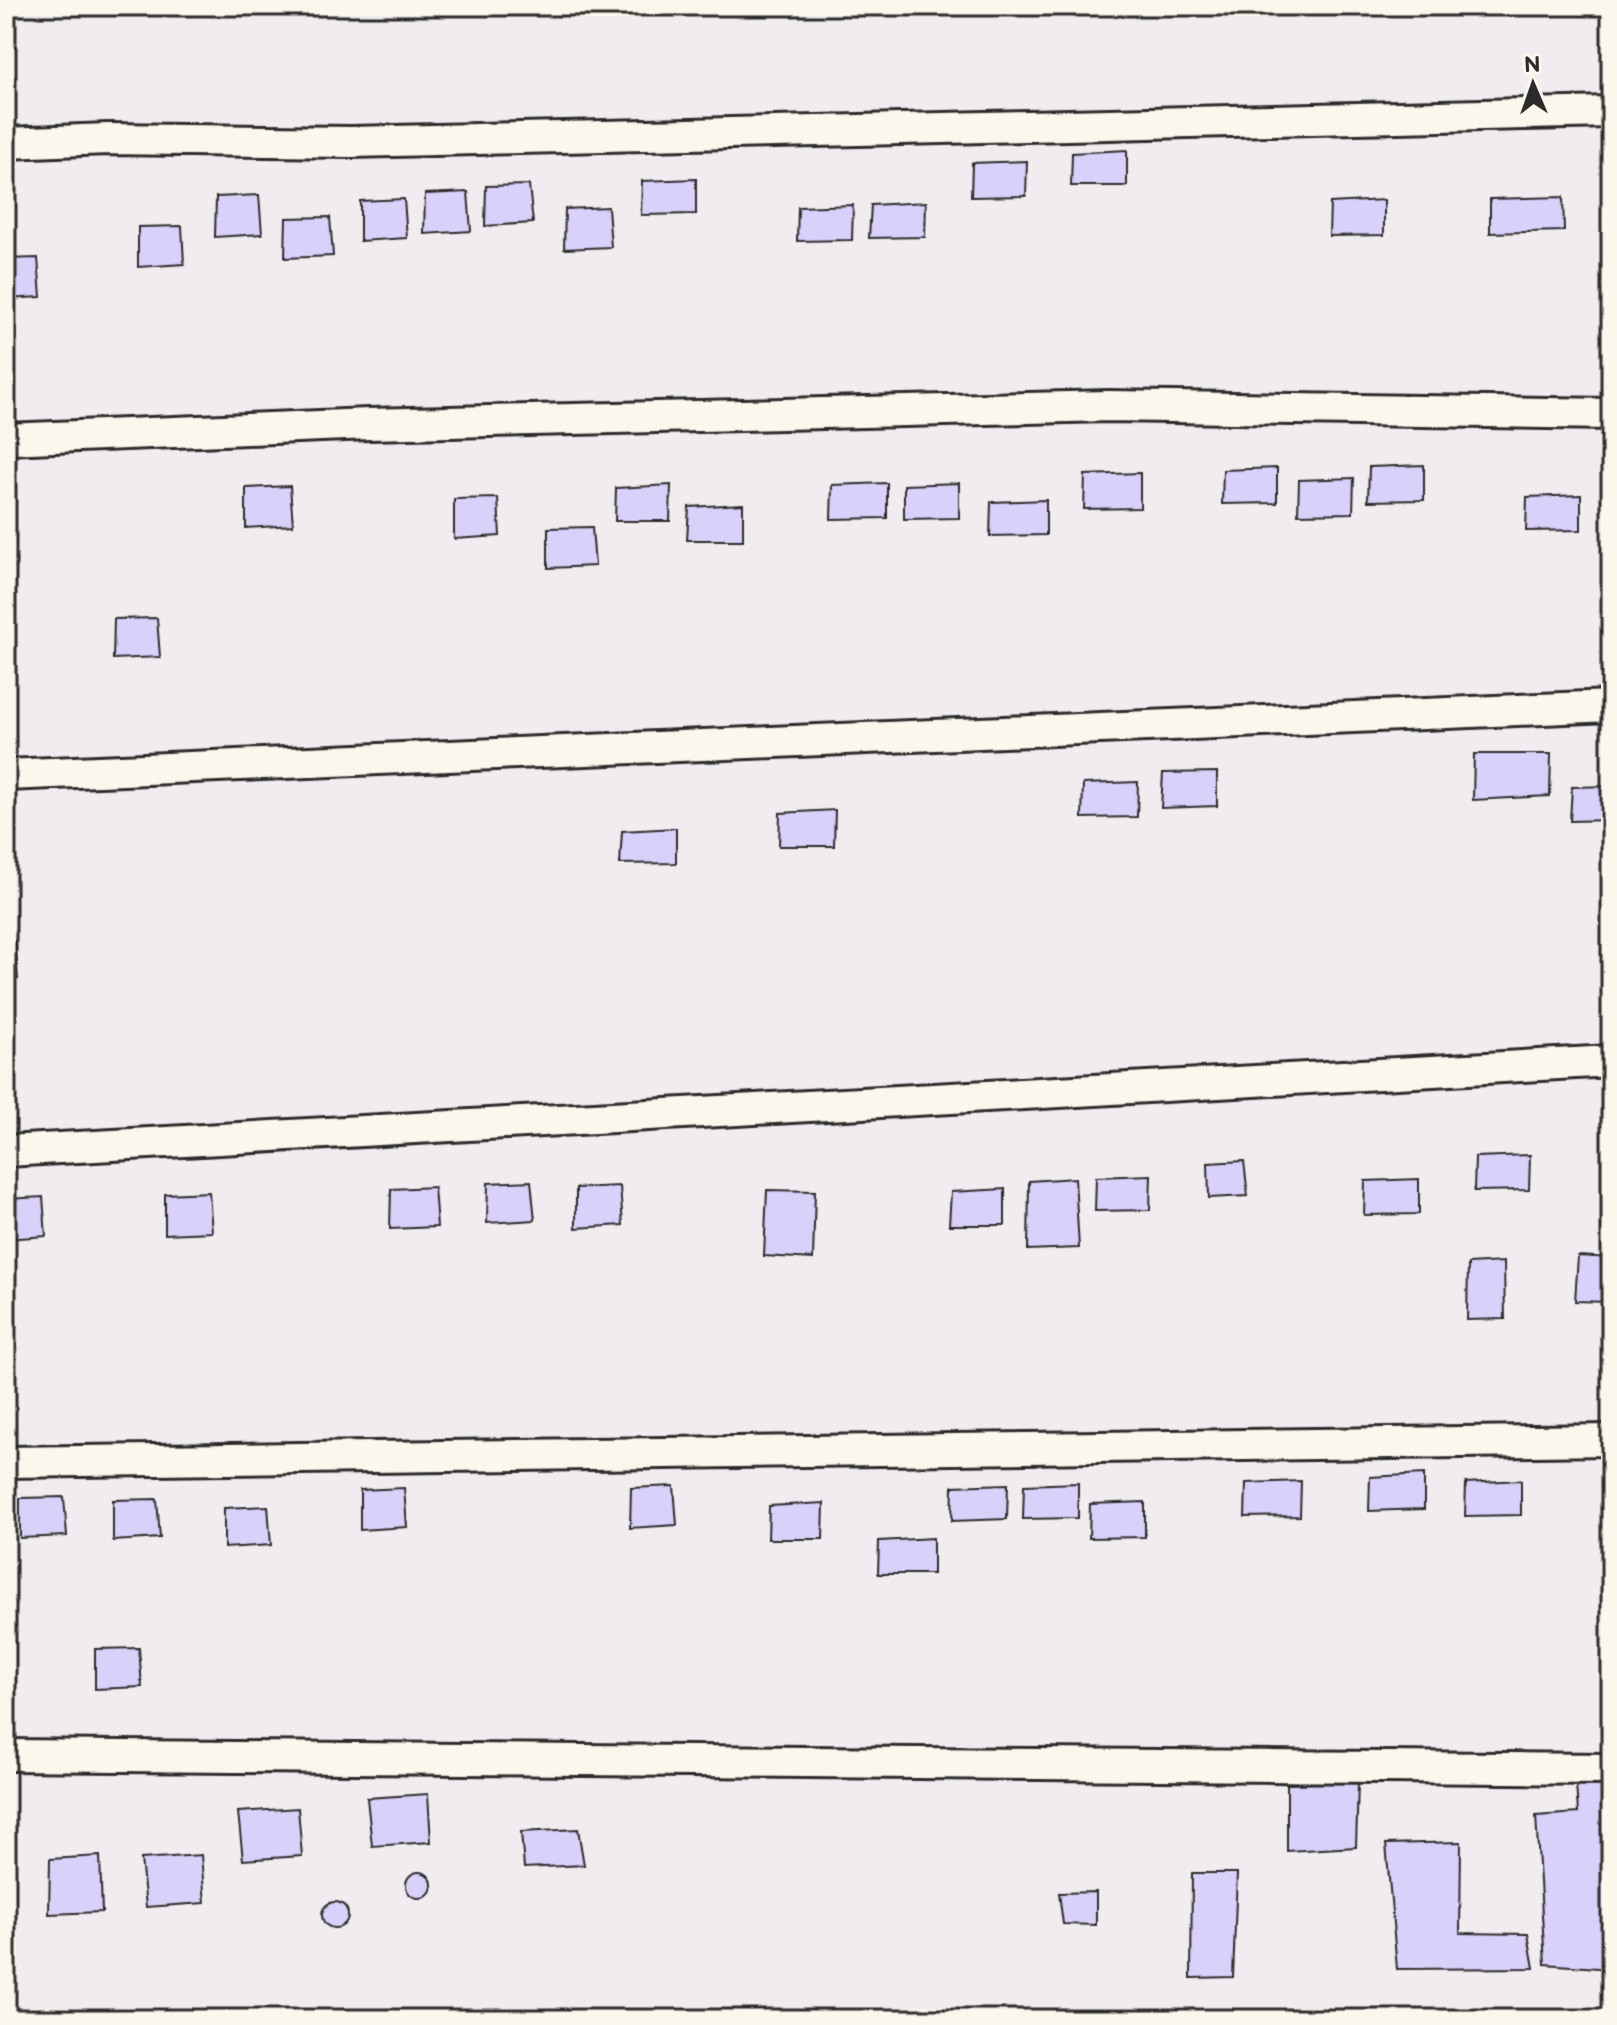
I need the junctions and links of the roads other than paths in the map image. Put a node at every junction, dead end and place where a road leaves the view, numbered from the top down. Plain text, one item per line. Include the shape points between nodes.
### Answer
1 (1611, 112) edge
2 (6, 143) edge
3 (1611, 414) edge
4 (6, 439) edge
5 (1611, 706) edge
6 (6, 775) edge
7 (1611, 1061) edge
8 (6, 1151) edge
9 (1611, 1440) edge
10 (6, 1462) edge
11 (6, 1755) edge
12 (1611, 1769) edge

1 - 2 street via 365,142
3 - 4 street via 1109,406 369,424
5 - 6 street
7 - 8 street
9 - 10 street
11 - 12 street

